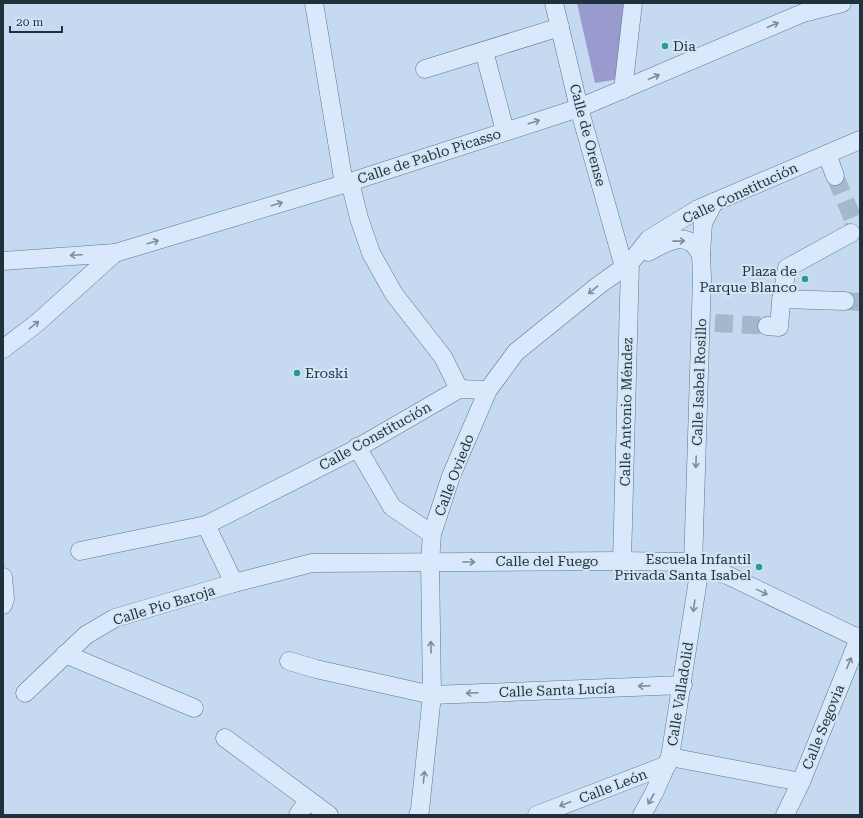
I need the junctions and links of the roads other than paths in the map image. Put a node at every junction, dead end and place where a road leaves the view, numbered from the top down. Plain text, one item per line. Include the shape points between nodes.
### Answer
1 (314, 3) edge
2 (554, 3) edge
3 (633, 3) edge
4 (842, 3) edge
5 (560, 27) junction
6 (484, 51) junction
7 (424, 69) dead end
8 (623, 90) junction
9 (579, 108) junction
10 (505, 131) junction
11 (860, 140) edge
12 (827, 154) junction
13 (835, 176) tunnel mouth
14 (347, 183) junction
15 (714, 202) junction
16 (851, 233) dead end
17 (115, 253) junction
18 (701, 254) junction
19 (3, 261) edge
20 (629, 264) junction
21 (782, 299) junction
22 (845, 301) tunnel mouth
23 (767, 326) tunnel mouth
24 (3, 349) edge
25 (459, 389) junction
26 (488, 390) junction
27 (357, 447) junction
28 (206, 525) junction
29 (432, 534) junction
30 (80, 551) dead end
31 (622, 561) junction
32 (430, 562) junction
33 (312, 563) joint
34 (696, 566) junction
35 (3, 577) edge
36 (234, 583) junction
37 (3, 605) edge
38 (860, 638) edge
39 (65, 654) junction
40 (289, 661) dead end
41 (682, 685) junction
42 (25, 693) dead end
43 (432, 695) junction
44 (194, 708) dead end
45 (225, 738) dead end
46 (669, 761) junction
47 (801, 782) junction
48 (308, 800) junction
49 (298, 815) edge
50 (329, 815) edge
51 (418, 815) edge
52 (537, 815) edge
53 (642, 815) edge
54 (784, 815) edge

1 - 14 street
2 - 5 street, Calle de Orense
3 - 8 street
8 -> 4 street, Calle de Pablo Picasso via 803,13
5 - 6 street
5 - 9 street, Calle de Orense
6 - 7 street
6 - 10 street
8 - 9 street, Calle de Pablo Picasso
10 -> 9 street, Calle de Pablo Picasso
9 - 20 street, Calle de Orense
10 - 14 street, Calle de Pablo Picasso
11 - 12 street, Calle Constitución
12 - 13 street
12 - 15 street, Calle Constitución
17 -> 14 street, Calle de Pablo Picasso
14 - 25 street via 371,253 394,294 444,357
15 - 18 street, Calle Isabel Rosillo via 703,223
15 - 20 street, Calle Constitución via 649,239
16 - 21 street via 787,268
17 -> 19 street, Calle de Pablo Picasso
24 -> 17 street via 37,323
20 -> 18 street, Calle Constitución via 668,241 682,239 692,243
18 -> 34 street, Calle Isabel Rosillo via 708,323
20 -> 26 street, Calle Constitución via 516,352
20 - 31 street, Calle Antonio Méndez
21 - 22 street
21 - 23 street via 779,327
25 - 26 street
25 - 27 street, Calle Constitución
26 - 29 street, Calle Oviedo via 451,476
27 - 28 street, Calle Constitución
27 - 29 street via 392,507
28 - 30 street, Calle Constitución
28 - 36 street
29 - 32 street, Calle Oviedo
32 -> 31 street, Calle del Fuego
31 - 34 street, Calle del Fuego via 683,562
32 - 33 street, Calle del Fuego
43 -> 32 street, Calle Oviedo
33 - 36 street, Calle Pío Baroja
34 -> 38 street, Calle del Fuego via 727,575
34 -> 41 street, Calle Valladolid
35 - 37 street
36 - 39 street, Calle Pío Baroja via 115,618 86,635
47 -> 38 street, Calle Segovia
39 - 42 street, Calle Pío Baroja
39 - 44 street
40 - 43 street, Calle Santa Lucía
41 -> 43 street, Calle Santa Lucía
41 - 46 street, Calle Valladolid
51 -> 43 street, Calle Oviedo
45 - 48 street
46 - 47 street
46 -> 52 street, Calle León
46 -> 53 street, Calle Valladolid
47 - 54 street, Calle Segovia
48 - 49 street
48 - 50 street

